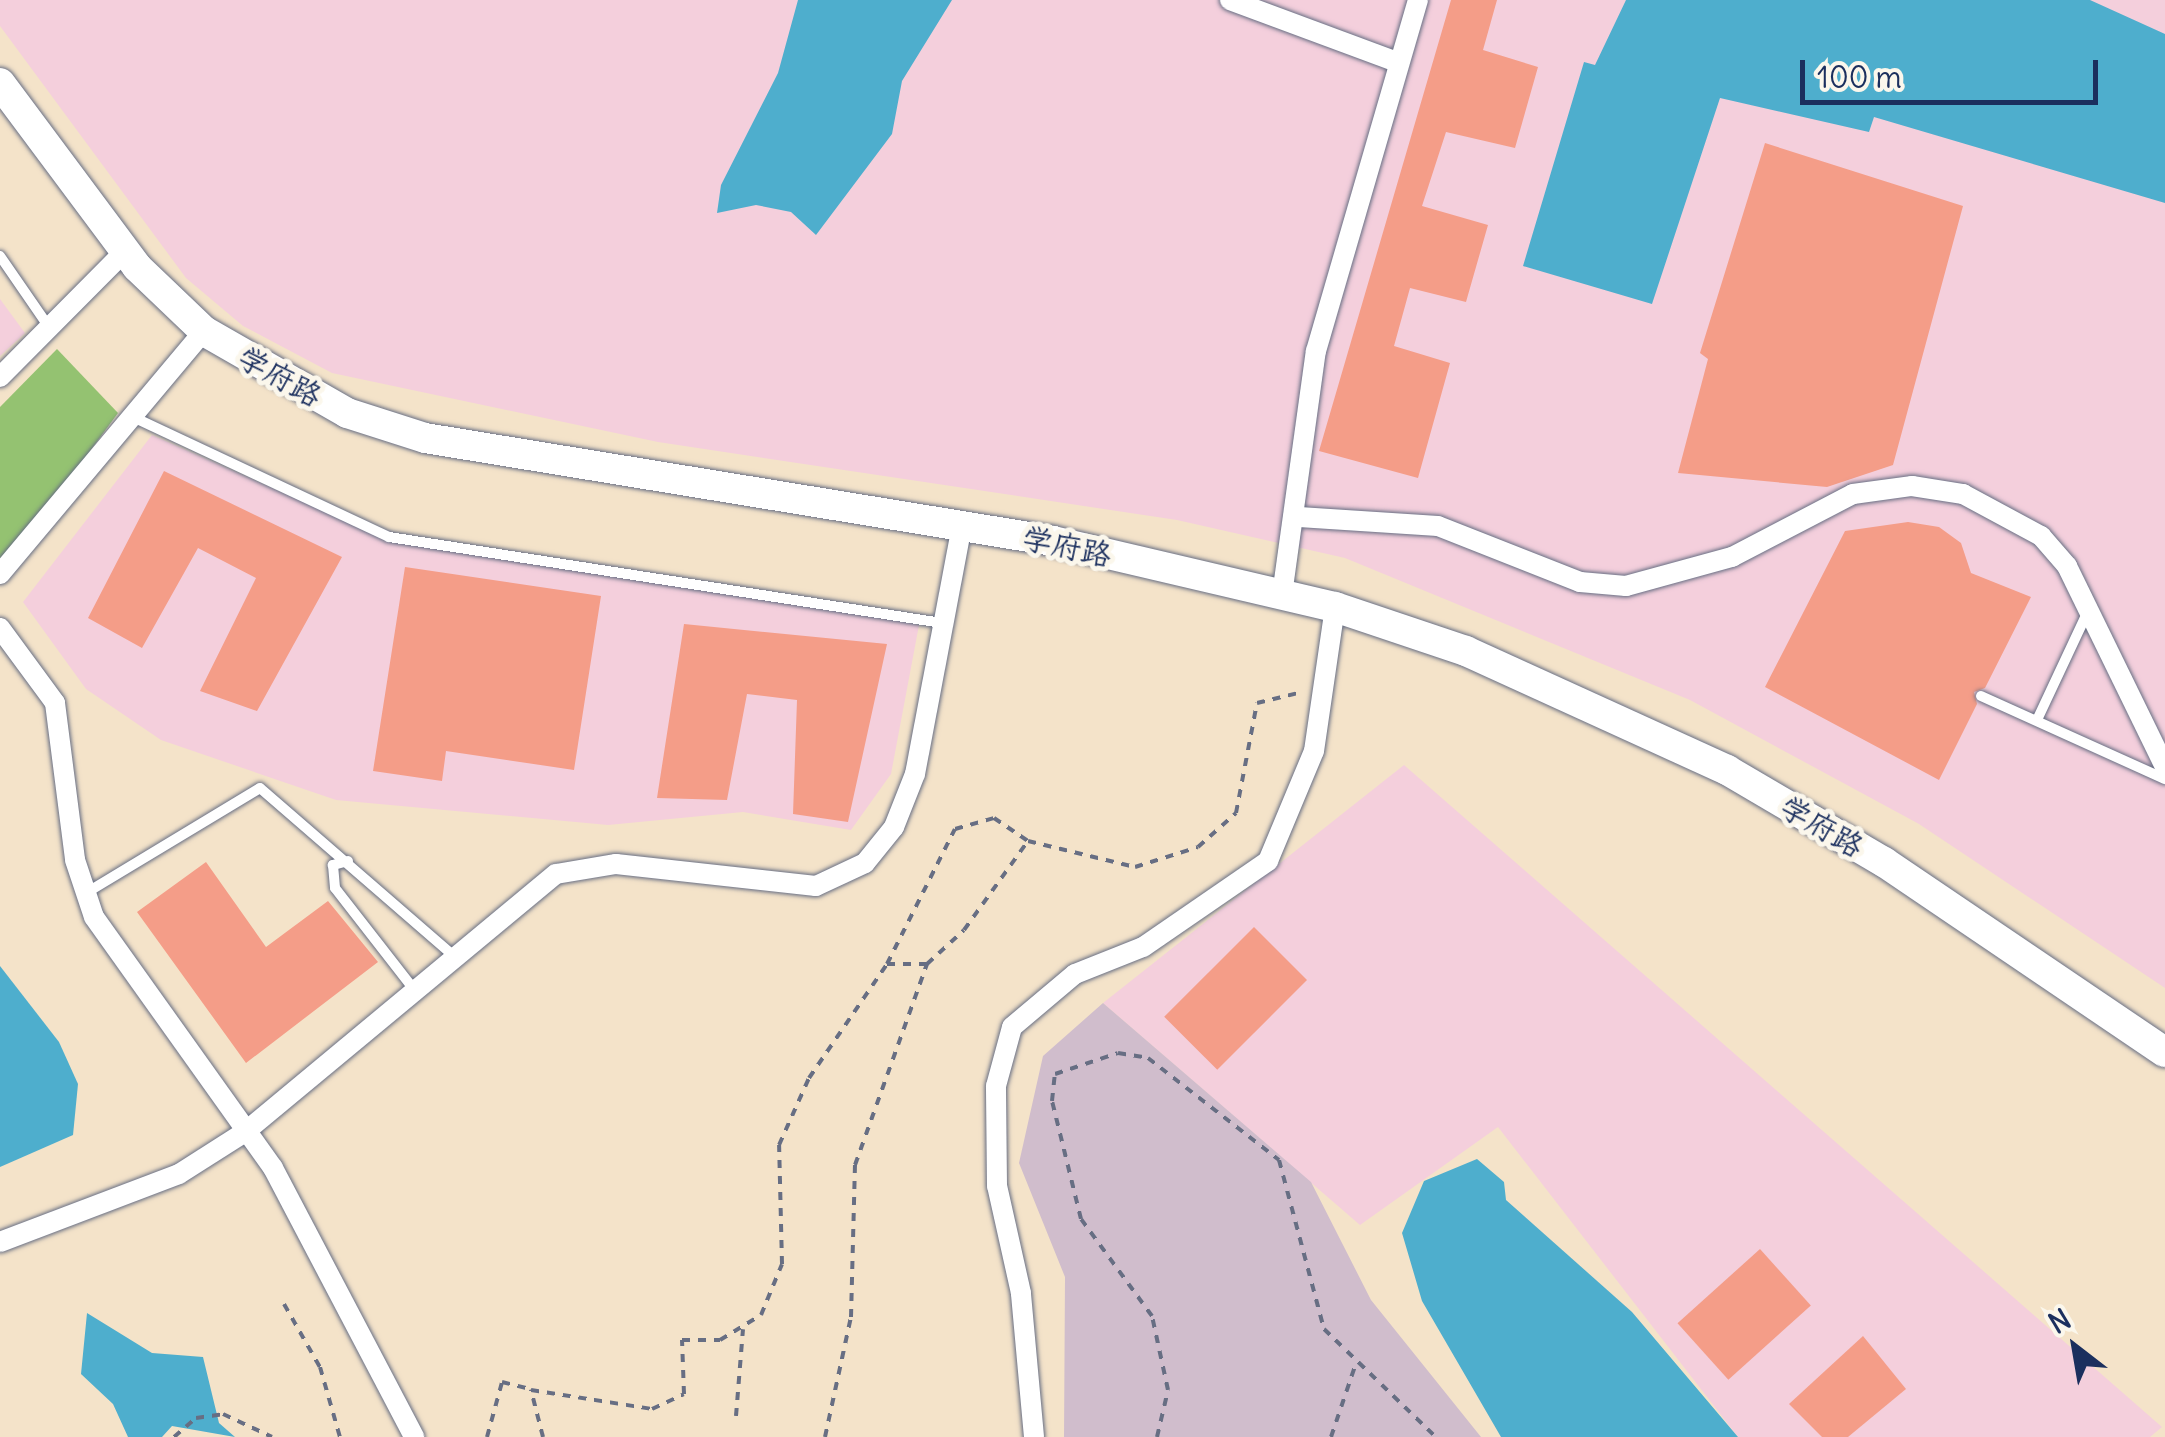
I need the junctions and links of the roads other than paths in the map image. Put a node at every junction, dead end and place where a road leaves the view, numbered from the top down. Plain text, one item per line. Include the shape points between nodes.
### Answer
1 (1230, 0) edge
2 (1418, 0) edge
3 (1399, 63) junction
4 (0, 82) edge
5 (125, 252) junction
6 (0, 256) edge
7 (50, 327) junction
8 (204, 331) junction
9 (0, 376) edge
10 (132, 416) junction
11 (1299, 516) junction
12 (962, 526) junction
13 (0, 574) edge
14 (1282, 596) junction
15 (1335, 607) junction
16 (2089, 608) junction
17 (942, 623) junction
18 (0, 628) edge
19 (1981, 696) dead end
20 (2037, 720) junction
21 (2165, 767) edge
22 (2165, 779) edge
23 (316, 834) junction
24 (348, 861) junction
25 (330, 872) junction
26 (86, 893) junction
27 (456, 957) junction
28 (416, 992) junction
29 (2165, 1052) edge
30 (244, 1132) junction
31 (0, 1242) edge
32 (414, 1437) edge
33 (1034, 1437) edge

1 - 3 street
2 - 3 street
3 - 11 street via 1316,351 1298,445
4 - 5 street, 学府路
5 - 7 street
5 - 8 street, 学府路
6 - 7 lane
7 - 9 street
8 - 10 street
8 - 12 street, 学府路 via 317,398 425,438
10 - 13 street
10 - 17 lane via 389,538
11 - 14 street
11 - 16 street via 1438,526 1580,582 1626,586 1732,557 1852,494 1912,486 1963,494 2041,536
12 - 14 street, 学府路
12 - 17 street
14 - 15 street, 学府路
15 - 29 street, 学府路 via 1466,651 1727,770 1884,862
15 - 33 street via 1314,751 1268,861 1142,947 1075,974 1012,1028 996,1086 997,1186 1021,1293
16 - 20 lane
16 - 21 street
17 - 27 street via 905,805 865,863 816,886 581,868 556,874
18 - 26 street via 55,702
19 - 20 lane
20 - 22 lane
23 - 24 lane
23 - 25 lane
23 - 26 lane via 260,788 242,792
24 - 25 lane
24 - 27 lane
25 - 28 lane
26 - 30 street
27 - 28 street
28 - 30 street
30 - 31 street via 179,1174
30 - 32 street via 273,1168

